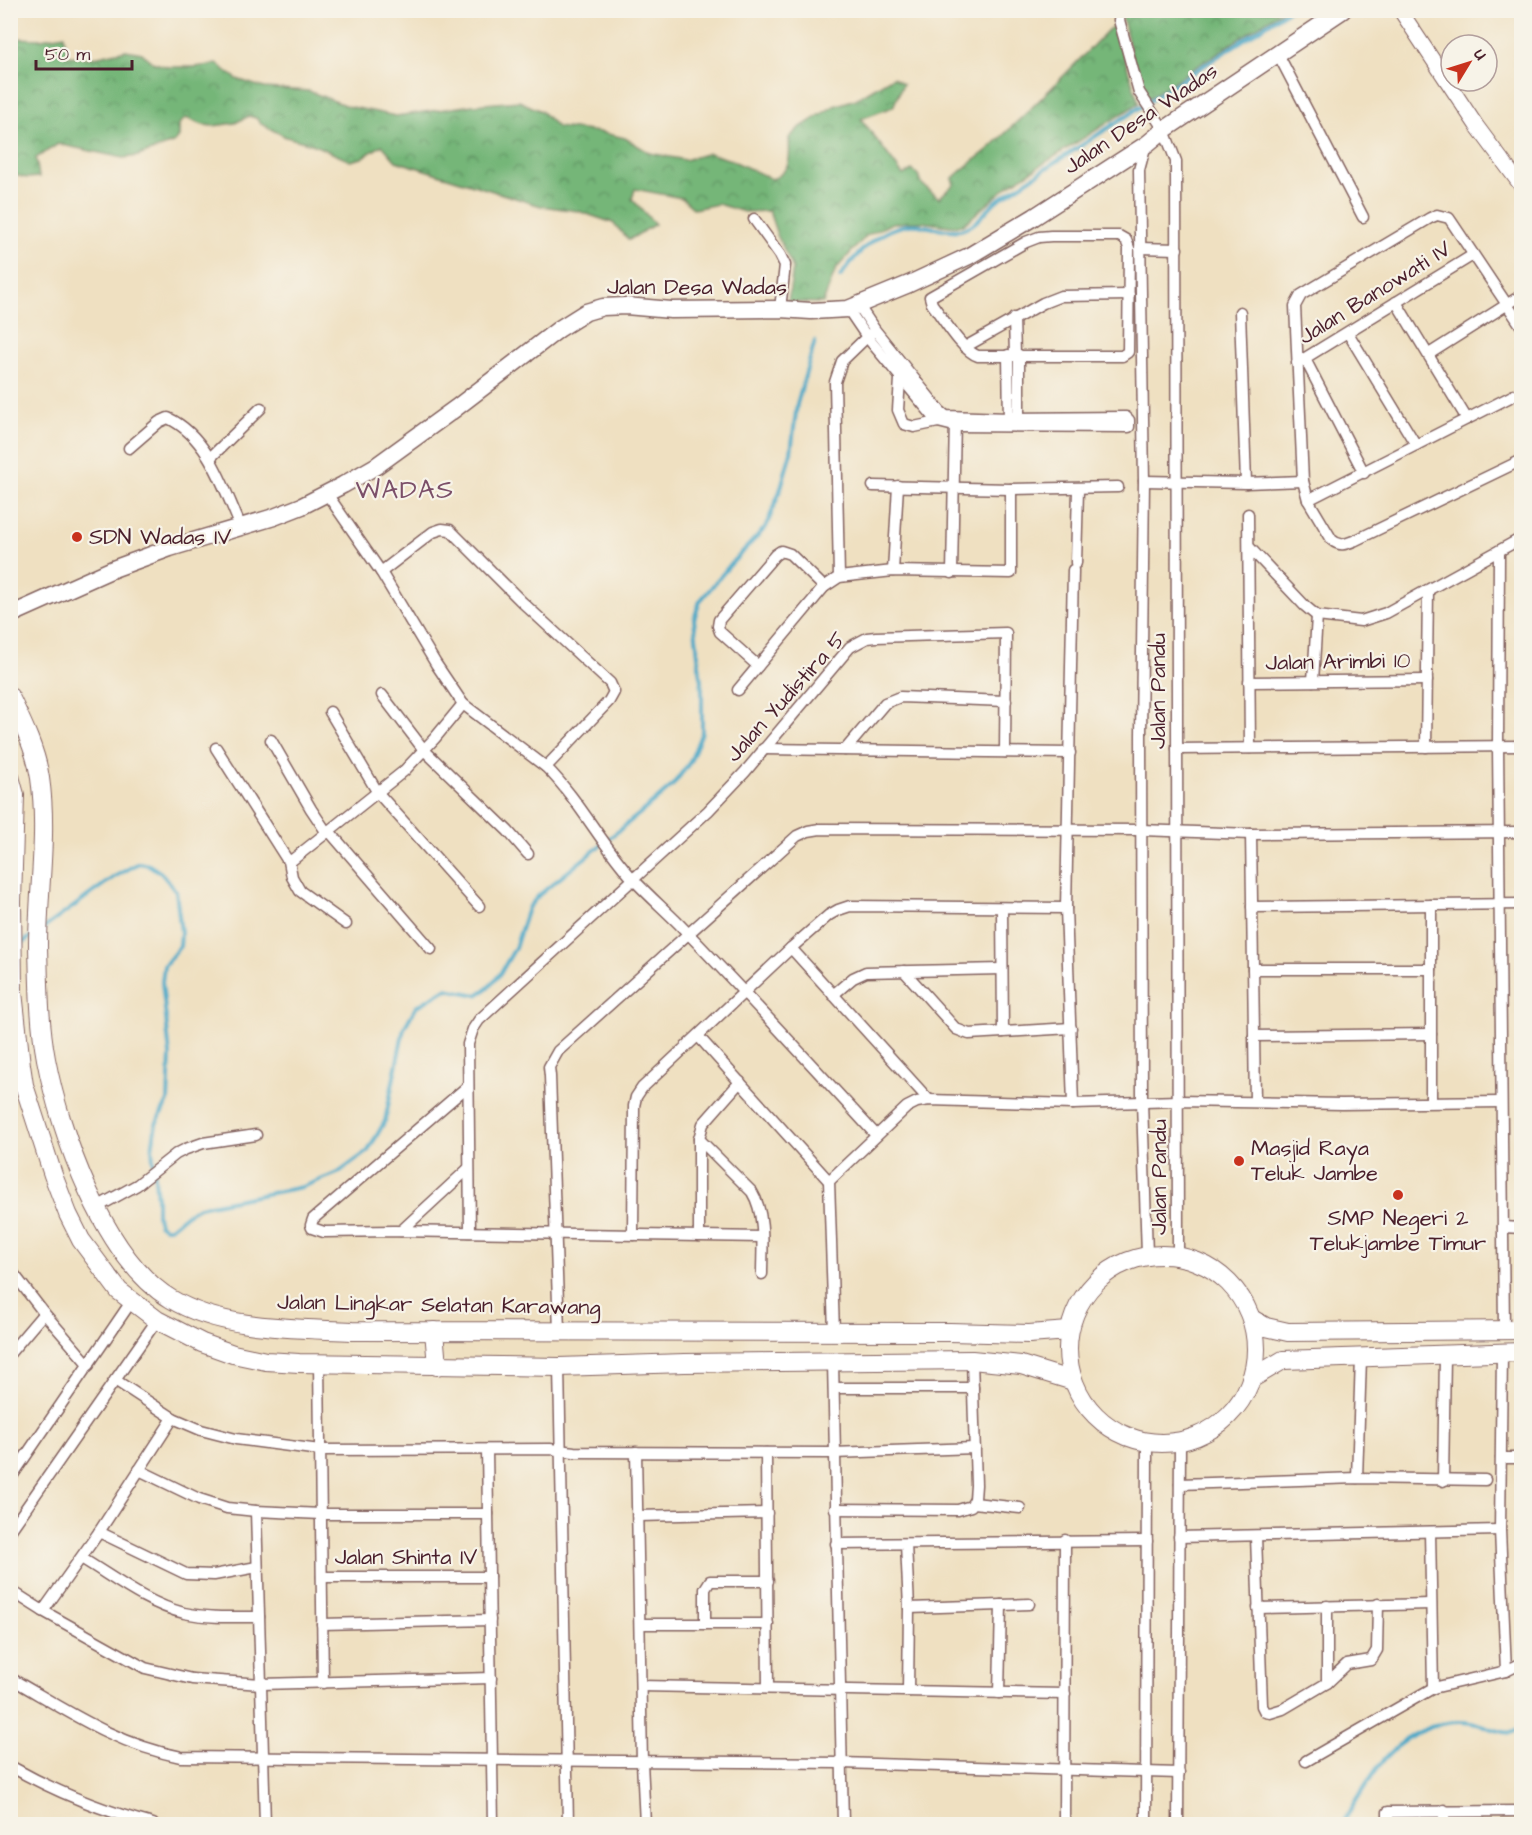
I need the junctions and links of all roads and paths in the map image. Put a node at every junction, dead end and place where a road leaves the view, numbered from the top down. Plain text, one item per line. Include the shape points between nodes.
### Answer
1 (1343, 10) edge
2 (1400, 10) edge
3 (1119, 20) dead end
4 (1278, 54) junction
5 (1164, 130) junction
6 (1147, 144) junction
7 (1521, 187) edge
8 (1363, 217) dead end
9 (754, 219) dead end
10 (1140, 248) junction
11 (1177, 249) junction
12 (1473, 255) junction
13 (1129, 295) junction
14 (1521, 295) edge
15 (1396, 302) junction
16 (1507, 304) junction
17 (853, 308) junction
18 (780, 309) junction
19 (1240, 312) dead end
20 (1014, 318) junction
21 (1521, 327) edge
22 (1348, 333) junction
23 (871, 334) junction
24 (965, 347) junction
25 (1429, 354) junction
26 (1014, 355) junction
27 (1301, 361) junction
28 (914, 378) junction
29 (900, 379) junction
30 (1521, 391) edge
31 (261, 408) dead end
32 (1467, 419) junction
33 (948, 420) junction
34 (1014, 422) junction
35 (1114, 422) dead end
36 (1416, 445) junction
37 (129, 448) dead end
38 (210, 458) junction
39 (1521, 460) edge
40 (1364, 473) junction
41 (1144, 481) junction
42 (1303, 481) junction
43 (1177, 482) junction
44 (1246, 483) junction
45 (873, 486) dead end
46 (898, 486) junction
47 (953, 488) junction
48 (1118, 488) dead end
49 (1011, 489) junction
50 (1077, 490) junction
51 (327, 494) junction
52 (1308, 500) junction
53 (1248, 514) dead end
54 (241, 527) junction
55 (1521, 538) edge
56 (1250, 547) junction
57 (1499, 551) junction
58 (893, 570) junction
59 (381, 572) junction
60 (952, 573) junction
61 (839, 577) junction
62 (824, 587) junction
63 (1428, 590) junction
64 (10, 615) edge
65 (1317, 616) junction
66 (758, 666) junction
67 (1427, 680) junction
68 (1313, 681) junction
69 (1249, 682) junction
70 (738, 690) dead end
71 (382, 695) dead end
72 (10, 697) edge
73 (1006, 701) junction
74 (463, 704) junction
75 (330, 712) dead end
76 (271, 740) dead end
77 (1498, 746) junction
78 (1521, 746) edge
79 (1426, 747) junction
80 (216, 748) dead end
81 (1250, 748) junction
82 (763, 749) junction
83 (1177, 749) junction
84 (424, 750) junction
85 (845, 750) junction
86 (1005, 752) junction
87 (1070, 753) junction
88 (546, 767) junction
89 (10, 777) edge
90 (378, 793) junction
91 (1067, 830) junction
92 (1141, 830) junction
93 (328, 832) junction
94 (1178, 832) junction
95 (1499, 832) junction
96 (1521, 832) edge
97 (1251, 834) junction
98 (528, 854) dead end
99 (289, 861) junction
100 (634, 880) junction
101 (1521, 904) edge
102 (1431, 905) junction
103 (1499, 905) junction
104 (479, 906) dead end
105 (1252, 907) junction
106 (1002, 908) junction
107 (1066, 908) junction
108 (346, 924) dead end
109 (687, 933) junction
110 (790, 948) junction
111 (431, 949) dead end
112 (1002, 969) junction
113 (1253, 969) junction
114 (1431, 969) junction
115 (904, 970) junction
116 (743, 992) junction
117 (833, 995) junction
118 (1071, 1028) junction
119 (1003, 1032) junction
120 (1431, 1034) junction
121 (698, 1036) junction
122 (1254, 1036) junction
123 (740, 1082) junction
124 (17, 1086) edge
125 (468, 1086) junction
126 (929, 1100) junction
127 (1142, 1101) junction
128 (1179, 1101) junction
129 (1255, 1101) junction
130 (1431, 1102) junction
131 (1501, 1102) junction
132 (1073, 1104) junction
133 (256, 1135) dead end
134 (876, 1135) junction
135 (699, 1139) junction
136 (468, 1169) junction
137 (829, 1181) junction
138 (97, 1207) junction
139 (1503, 1227) junction
140 (1521, 1227) edge
141 (401, 1231) junction
142 (470, 1232) junction
143 (556, 1233) junction
144 (633, 1235) junction
145 (699, 1236) junction
146 (762, 1237) junction
147 (1147, 1255) junction
148 (1178, 1255) junction
149 (10, 1269) edge
150 (762, 1274) dead end
151 (131, 1302) junction
152 (44, 1313) junction
153 (1252, 1319) junction
154 (157, 1320) junction
155 (1513, 1330) edge
156 (434, 1331) junction
157 (559, 1331) junction
158 (1069, 1331) junction
159 (834, 1332) junction
160 (1502, 1352) junction
161 (1521, 1352) edge
162 (10, 1353) edge
163 (1445, 1356) junction
164 (1361, 1358) junction
165 (972, 1360) junction
166 (833, 1362) junction
167 (319, 1363) junction
168 (89, 1365) junction
169 (437, 1366) junction
170 (559, 1367) junction
171 (1251, 1379) junction
172 (114, 1380) junction
173 (1073, 1381) junction
174 (834, 1388) junction
175 (973, 1388) junction
176 (173, 1418) junction
177 (1147, 1442) junction
178 (1180, 1442) junction
179 (975, 1448) junction
180 (320, 1450) junction
181 (487, 1450) junction
182 (560, 1450) junction
183 (636, 1452) junction
184 (766, 1453) junction
185 (833, 1453) junction
186 (1501, 1458) junction
187 (1521, 1458) edge
188 (139, 1470) junction
189 (1357, 1478) junction
190 (10, 1479) edge
191 (1485, 1480) dead end
192 (1443, 1481) junction
193 (1180, 1484) junction
194 (974, 1503) junction
195 (1020, 1508) dead end
196 (835, 1509) junction
197 (256, 1511) junction
198 (767, 1513) junction
199 (321, 1514) junction
200 (488, 1514) junction
201 (638, 1516) junction
202 (1500, 1530) junction
203 (10, 1531) edge
204 (99, 1532) junction
205 (1430, 1532) junction
206 (1256, 1536) junction
207 (1179, 1537) junction
208 (1065, 1540) junction
209 (1147, 1540) junction
210 (836, 1544) junction
211 (906, 1544) junction
212 (81, 1558) junction
213 (257, 1567) junction
214 (322, 1577) junction
215 (489, 1577) junction
216 (768, 1581) junction
217 (10, 1590) edge
218 (1029, 1604) dead end
219 (1378, 1604) junction
220 (1431, 1604) junction
221 (1001, 1605) junction
222 (1327, 1606) junction
223 (909, 1608) junction
224 (1258, 1608) junction
225 (43, 1611) junction
226 (259, 1617) junction
227 (490, 1620) junction
228 (322, 1623) junction
229 (640, 1624) junction
230 (705, 1624) junction
231 (768, 1624) junction
232 (1521, 1663) edge
233 (1506, 1671) junction
234 (10, 1678) edge
235 (491, 1678) junction
236 (323, 1683) junction
237 (1327, 1683) junction
238 (261, 1684) junction
239 (641, 1686) junction
240 (768, 1688) junction
241 (1433, 1688) junction
242 (839, 1690) junction
243 (908, 1691) junction
244 (999, 1693) junction
245 (1065, 1694) junction
246 (263, 1758) junction
247 (492, 1760) junction
248 (566, 1761) junction
249 (1306, 1761) dead end
250 (642, 1762) junction
251 (841, 1763) junction
252 (10, 1766) edge
253 (1064, 1771) junction
254 (1179, 1773) junction
255 (1146, 1774) junction
256 (1444, 1810) junction
257 (1518, 1811) edge
258 (153, 1824) edge
259 (264, 1824) edge
260 (493, 1824) edge
261 (568, 1824) edge
262 (645, 1824) edge
263 (843, 1824) edge
264 (1064, 1824) edge
265 (1146, 1824) edge
266 (1178, 1824) edge
267 (1388, 1824) edge
268 (1444, 1824) edge
269 (1515, 1824) edge

1 - 4 main road, Jalan Desa Wadas
2 - 7 street
3 - 5 street, Jalan Pandu via 1141,96
4 - 5 main road, Jalan Desa Wadas
4 - 8 street
5 - 6 main road, Jalan Desa Wadas
5 - 11 street, Jalan Pandu via 1176,161
6 - 10 street, Jalan Pandu via 1139,171
6 - 17 main road, Jalan Desa Wadas via 969,256
9 - 18 street via 785,265
10 - 11 street
10 - 41 street, Jalan Pandu
11 - 43 street, Jalan Pandu
12 - 15 street, Jalan Banowati IV
12 - 16 street
12 - 27 street via 1449,218 1437,215 1301,295 1295,306
13 - 20 street via 1061,296
13 - 24 street via 1129,248 1123,237 1033,239 930,297
13 - 26 street via 1129,350 1124,356
14 - 16 street
15 - 22 street, Jalan Banowati IV
15 - 25 street
16 - 21 street
16 - 25 street
17 - 18 main road, Jalan Desa Wadas
17 - 23 street
18 - 51 main road, Jalan Desa Wadas via 671,310 626,306 586,312 376,466
19 - 44 street
20 - 24 street
20 - 26 street
22 - 27 street, Jalan Banowati IV
22 - 36 street
23 - 28 street
23 - 29 street
23 - 61 street via 842,362 835,382
24 - 26 street via 978,356
25 - 32 street
26 - 34 street
27 - 40 street
27 - 42 street
28 - 29 street
28 - 33 street
29 - 33 street
29 - 33 street via 898,410 904,424 914,427
30 - 32 street
31 - 38 street
32 - 36 street
33 - 34 street
33 - 47 street
34 - 35 street
36 - 40 street
37 - 38 street via 168,418 198,442
38 - 54 street
39 - 52 street via 1343,545 1332,540
40 - 52 street
41 - 43 street
41 - 92 street, Jalan Pandu
42 - 44 street
42 - 52 street
43 - 44 street
43 - 83 street, Jalan Pandu
45 - 46 street
46 - 47 street
46 - 58 street
47 - 49 street
47 - 60 street
48 - 50 street
49 - 50 street
49 - 60 street via 1011,573
50 - 87 street
51 - 54 main road, Jalan Desa Wadas
51 - 59 street
53 - 56 street
54 - 64 main road, Jalan Desa Wadas via 113,569
55 - 57 street
56 - 65 street
56 - 69 street
57 - 63 street
57 - 77 street
58 - 60 street
58 - 61 street
59 - 74 street
59 - 88 street via 433,532 450,531 610,683 614,692 609,701
61 - 62 street
62 - 66 street
62 - 66 street via 790,554 781,551 719,620 720,632
63 - 65 street via 1369,620
63 - 67 street
65 - 68 street
66 - 70 street
67 - 68 street, Jalan Arimbi 10
67 - 79 street
68 - 69 street, Jalan Arimbi 10
69 - 81 street
71 - 84 street
72 - 138 main road, Jalan Lingkar Selatan Karawang via 35,755 43,806 39,941 46,1059 57,1106
73 - 82 street, Jalan Yudistira 5 via 1006,633 876,638 850,647
73 - 85 street via 892,699
73 - 86 street
74 - 84 street
74 - 88 street
75 - 90 street
76 - 93 street
77 - 78 street
77 - 79 street
77 - 95 street
79 - 81 street
80 - 99 street
81 - 83 street
82 - 85 street
82 - 100 street, Jalan Yudistira 5 via 708,811
83 - 94 street, Jalan Pandu
84 - 90 street
84 - 98 street
85 - 86 street
86 - 87 street
87 - 91 street
88 - 100 street
89 - 124 main road via 15,795 12,959
90 - 93 street
90 - 104 street
91 - 92 street
91 - 107 street
91 - 109 street via 808,831 788,843
92 - 94 street
92 - 127 street, Jalan Pandu
93 - 99 street
93 - 111 street
94 - 97 street
94 - 128 street, Jalan Pandu
95 - 96 street
95 - 97 street
95 - 103 street
97 - 105 street
99 - 108 street via 291,877 300,891
100 - 109 street
100 - 125 street, Jalan Yudistira 5 via 479,1020 468,1044
101 - 103 street
102 - 103 street
102 - 105 street
102 - 114 street
103 - 131 street
105 - 113 street
106 - 107 street
106 - 110 street via 850,906 829,915
106 - 112 street
107 - 118 street
109 - 116 street
109 - 143 street via 552,1060
110 - 116 street
110 - 117 street
112 - 115 street
112 - 119 street
113 - 114 street
113 - 122 street
114 - 120 street
115 - 117 street via 866,972
115 - 119 street via 956,1029 969,1034
116 - 121 street
116 - 134 street
117 - 126 street
118 - 119 street
118 - 132 street
120 - 122 street
120 - 130 street
121 - 123 street
121 - 144 street via 636,1096
122 - 129 street
123 - 135 street via 703,1124
123 - 137 street
124 - 151 main road via 81,1240
125 - 136 street, Jalan Yudistira 5
125 - 141 street via 340,1195 311,1225 324,1232
126 - 132 street
126 - 134 street via 907,1107
127 - 128 street
127 - 132 street
127 - 147 street, Jalan Pandu
128 - 129 street
128 - 148 street, Jalan Pandu
129 - 130 street
130 - 131 street
131 - 139 street
133 - 138 street via 203,1143 176,1154 137,1185
134 - 137 street
135 - 145 street
135 - 146 street via 752,1192 759,1207
136 - 141 street
136 - 142 street, Jalan Yudistira 5
137 - 159 street
138 - 156 main road, Jalan Lingkar Selatan Karawang via 136,1271 164,1295 193,1310 263,1326
139 - 140 street
139 - 155 street
141 - 142 street
142 - 143 street
143 - 144 street
143 - 157 street
144 - 145 street
145 - 146 street
146 - 150 street
147 - 148 main road
147 - 158 main road via 1119,1263 1096,1280 1078,1304
148 - 153 main road via 1210,1267 1236,1289
149 - 152 street
151 - 154 main road
151 - 168 street
152 - 162 street
152 - 168 street
153 - 155 main road via 1288,1332
153 - 171 main road via 1257,1347
154 - 167 main road via 233,1354 266,1361
154 - 172 street
156 - 157 main road, Jalan Lingkar Selatan Karawang
156 - 169 main road
157 - 159 main road, Jalan Lingkar Selatan Karawang
158 - 159 main road, Jalan Lingkar Selatan Karawang
158 - 173 main road
160 - 161 main road
160 - 163 main road
160 - 186 street
163 - 164 main road
163 - 192 street
164 - 171 main road via 1283,1360
164 - 189 street
165 - 166 main road
165 - 173 main road via 1022,1365
165 - 175 street
166 - 170 main road
166 - 174 street
167 - 169 main road
167 - 180 street
168 - 190 street
169 - 170 main road
170 - 182 street
171 - 178 main road via 1243,1398 1226,1419 1205,1434
172 - 176 street
172 - 203 street
173 - 177 main road via 1099,1419 1121,1434
174 - 175 street
174 - 185 street
175 - 179 street
176 - 180 street via 236,1439
176 - 188 street
177 - 178 main road
177 - 209 street
178 - 193 street
179 - 185 street
179 - 194 street
180 - 181 street
180 - 199 street
181 - 182 street
181 - 200 street
182 - 183 street
182 - 248 street
183 - 184 street
183 - 201 street
184 - 185 street
184 - 198 street
185 - 196 street
186 - 187 street
186 - 202 street
188 - 197 street via 213,1505
188 - 204 street
189 - 192 street
189 - 193 street
191 - 192 street
193 - 207 street
194 - 195 street
194 - 196 street via 958,1510
196 - 210 street
197 - 199 street
197 - 213 street
198 - 201 street
198 - 216 street
199 - 200 street
199 - 214 street
200 - 215 street
201 - 229 street
202 - 205 street
202 - 233 street
204 - 212 street
204 - 213 street via 186,1574 214,1575
205 - 206 street
205 - 220 street
206 - 207 street
206 - 224 street
207 - 254 street
208 - 209 street
208 - 211 street
208 - 245 street
209 - 255 street
210 - 211 street
210 - 242 street
211 - 223 street
212 - 225 street
212 - 226 street via 167,1608 207,1616
213 - 226 street
214 - 215 street, Jalan Shinta IV
214 - 228 street
215 - 227 street
216 - 230 street via 710,1581 705,1589
216 - 231 street
217 - 225 street
218 - 221 street
219 - 220 street
219 - 222 street
219 - 237 street via 1378,1640 1373,1657 1347,1664
220 - 241 street
221 - 223 street
221 - 244 street
222 - 224 street
222 - 237 street
223 - 243 street
224 - 237 street via 1263,1711 1283,1709
225 - 238 street via 145,1668 192,1679
226 - 238 street
227 - 228 street
227 - 235 street
228 - 236 street
229 - 230 street
229 - 239 street
230 - 231 street
231 - 240 street
232 - 233 street
233 - 241 street
234 - 246 street via 102,1731 152,1751 181,1757
235 - 236 street
235 - 247 street
236 - 238 street
238 - 246 street
239 - 240 street
239 - 250 street
240 - 242 street
241 - 249 street
242 - 243 street
242 - 251 street
243 - 244 street
244 - 245 street
245 - 253 street
246 - 247 street
246 - 259 street
247 - 248 street
247 - 260 street
248 - 250 street
248 - 261 street
250 - 251 street
250 - 262 street
251 - 253 street
251 - 263 street
252 - 258 street via 81,1801
253 - 255 street
253 - 264 street
254 - 255 street
254 - 266 street
255 - 265 street
256 - 257 street
256 - 267 street via 1388,1812
256 - 268 street
257 - 269 street

